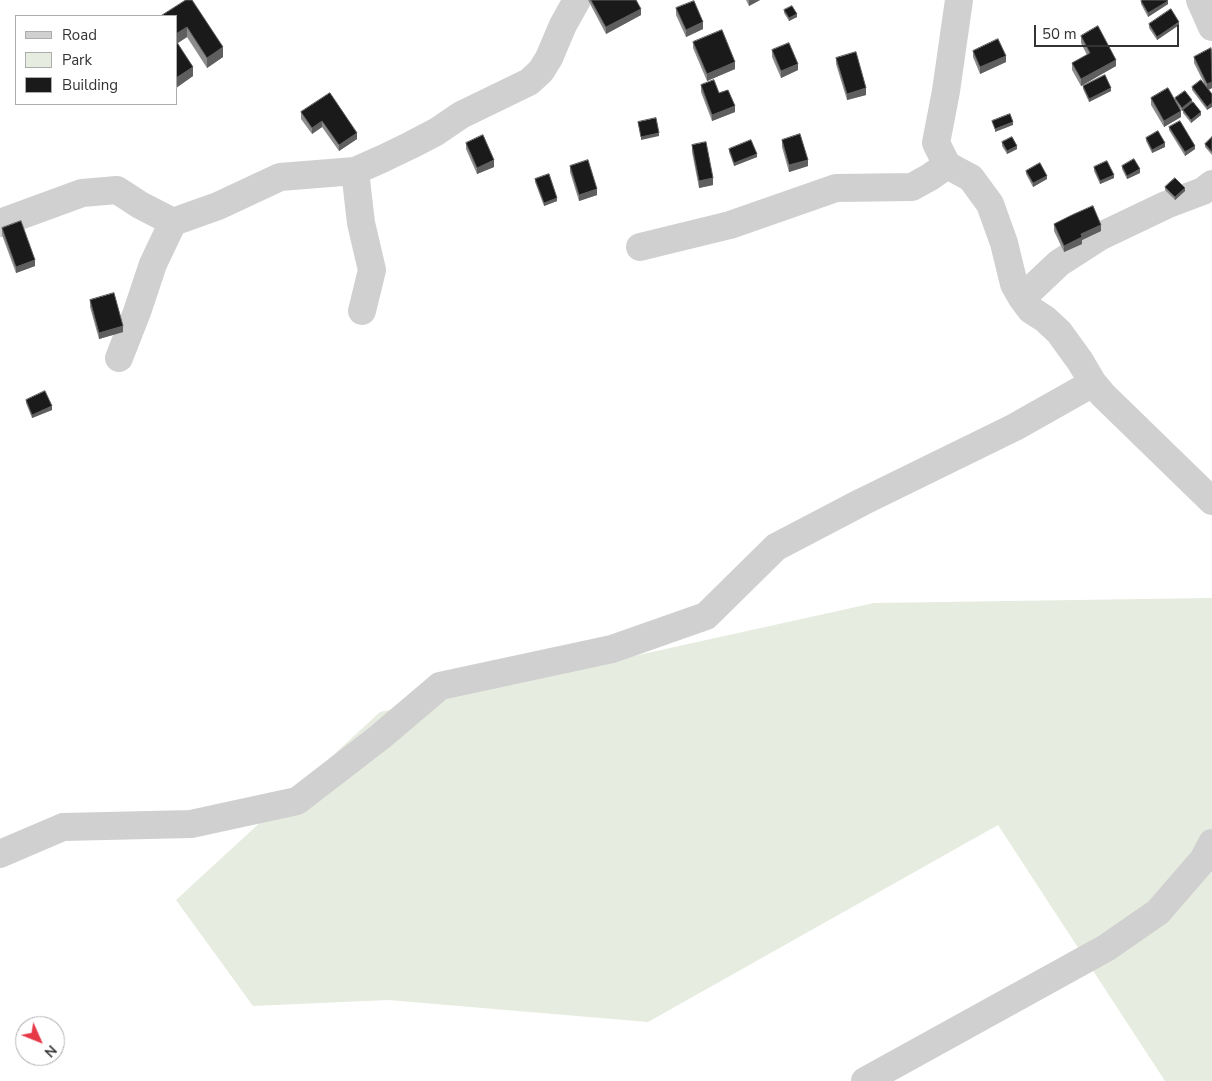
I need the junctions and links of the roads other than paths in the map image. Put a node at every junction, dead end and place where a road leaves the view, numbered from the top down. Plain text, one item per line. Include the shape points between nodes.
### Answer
1 (577, 0) edge
2 (959, 0) edge
3 (1200, 0) edge
4 (1212, 27) edge
5 (947, 165) junction
6 (355, 171) junction
7 (1212, 184) edge
8 (173, 222) junction
9 (0, 223) edge
10 (640, 247) dead end
11 (1022, 298) junction
12 (362, 311) dead end
13 (119, 358) dead end
14 (1093, 383) junction
15 (1212, 501) edge
16 (1212, 843) edge
17 (0, 854) edge
18 (865, 1081) edge

1 - 6 street via 541,72 529,82
2 - 5 street via 936,143
3 - 4 street
5 - 10 street via 912,187 836,188 730,225
5 - 11 street via 971,178 990,204 1014,284
6 - 8 street via 280,176 218,206
6 - 12 street via 361,223 372,270
7 - 11 street via 1203,191 1101,236 1058,263
8 - 9 street via 117,190 82,192
8 - 13 street via 153,264
11 - 14 street via 1031,310 1059,332
14 - 15 street
14 - 17 street via 1015,427 776,547 706,616 612,648 440,686 297,801 190,824 63,827
16 - 18 street via 1203,860 1158,912 1106,948

